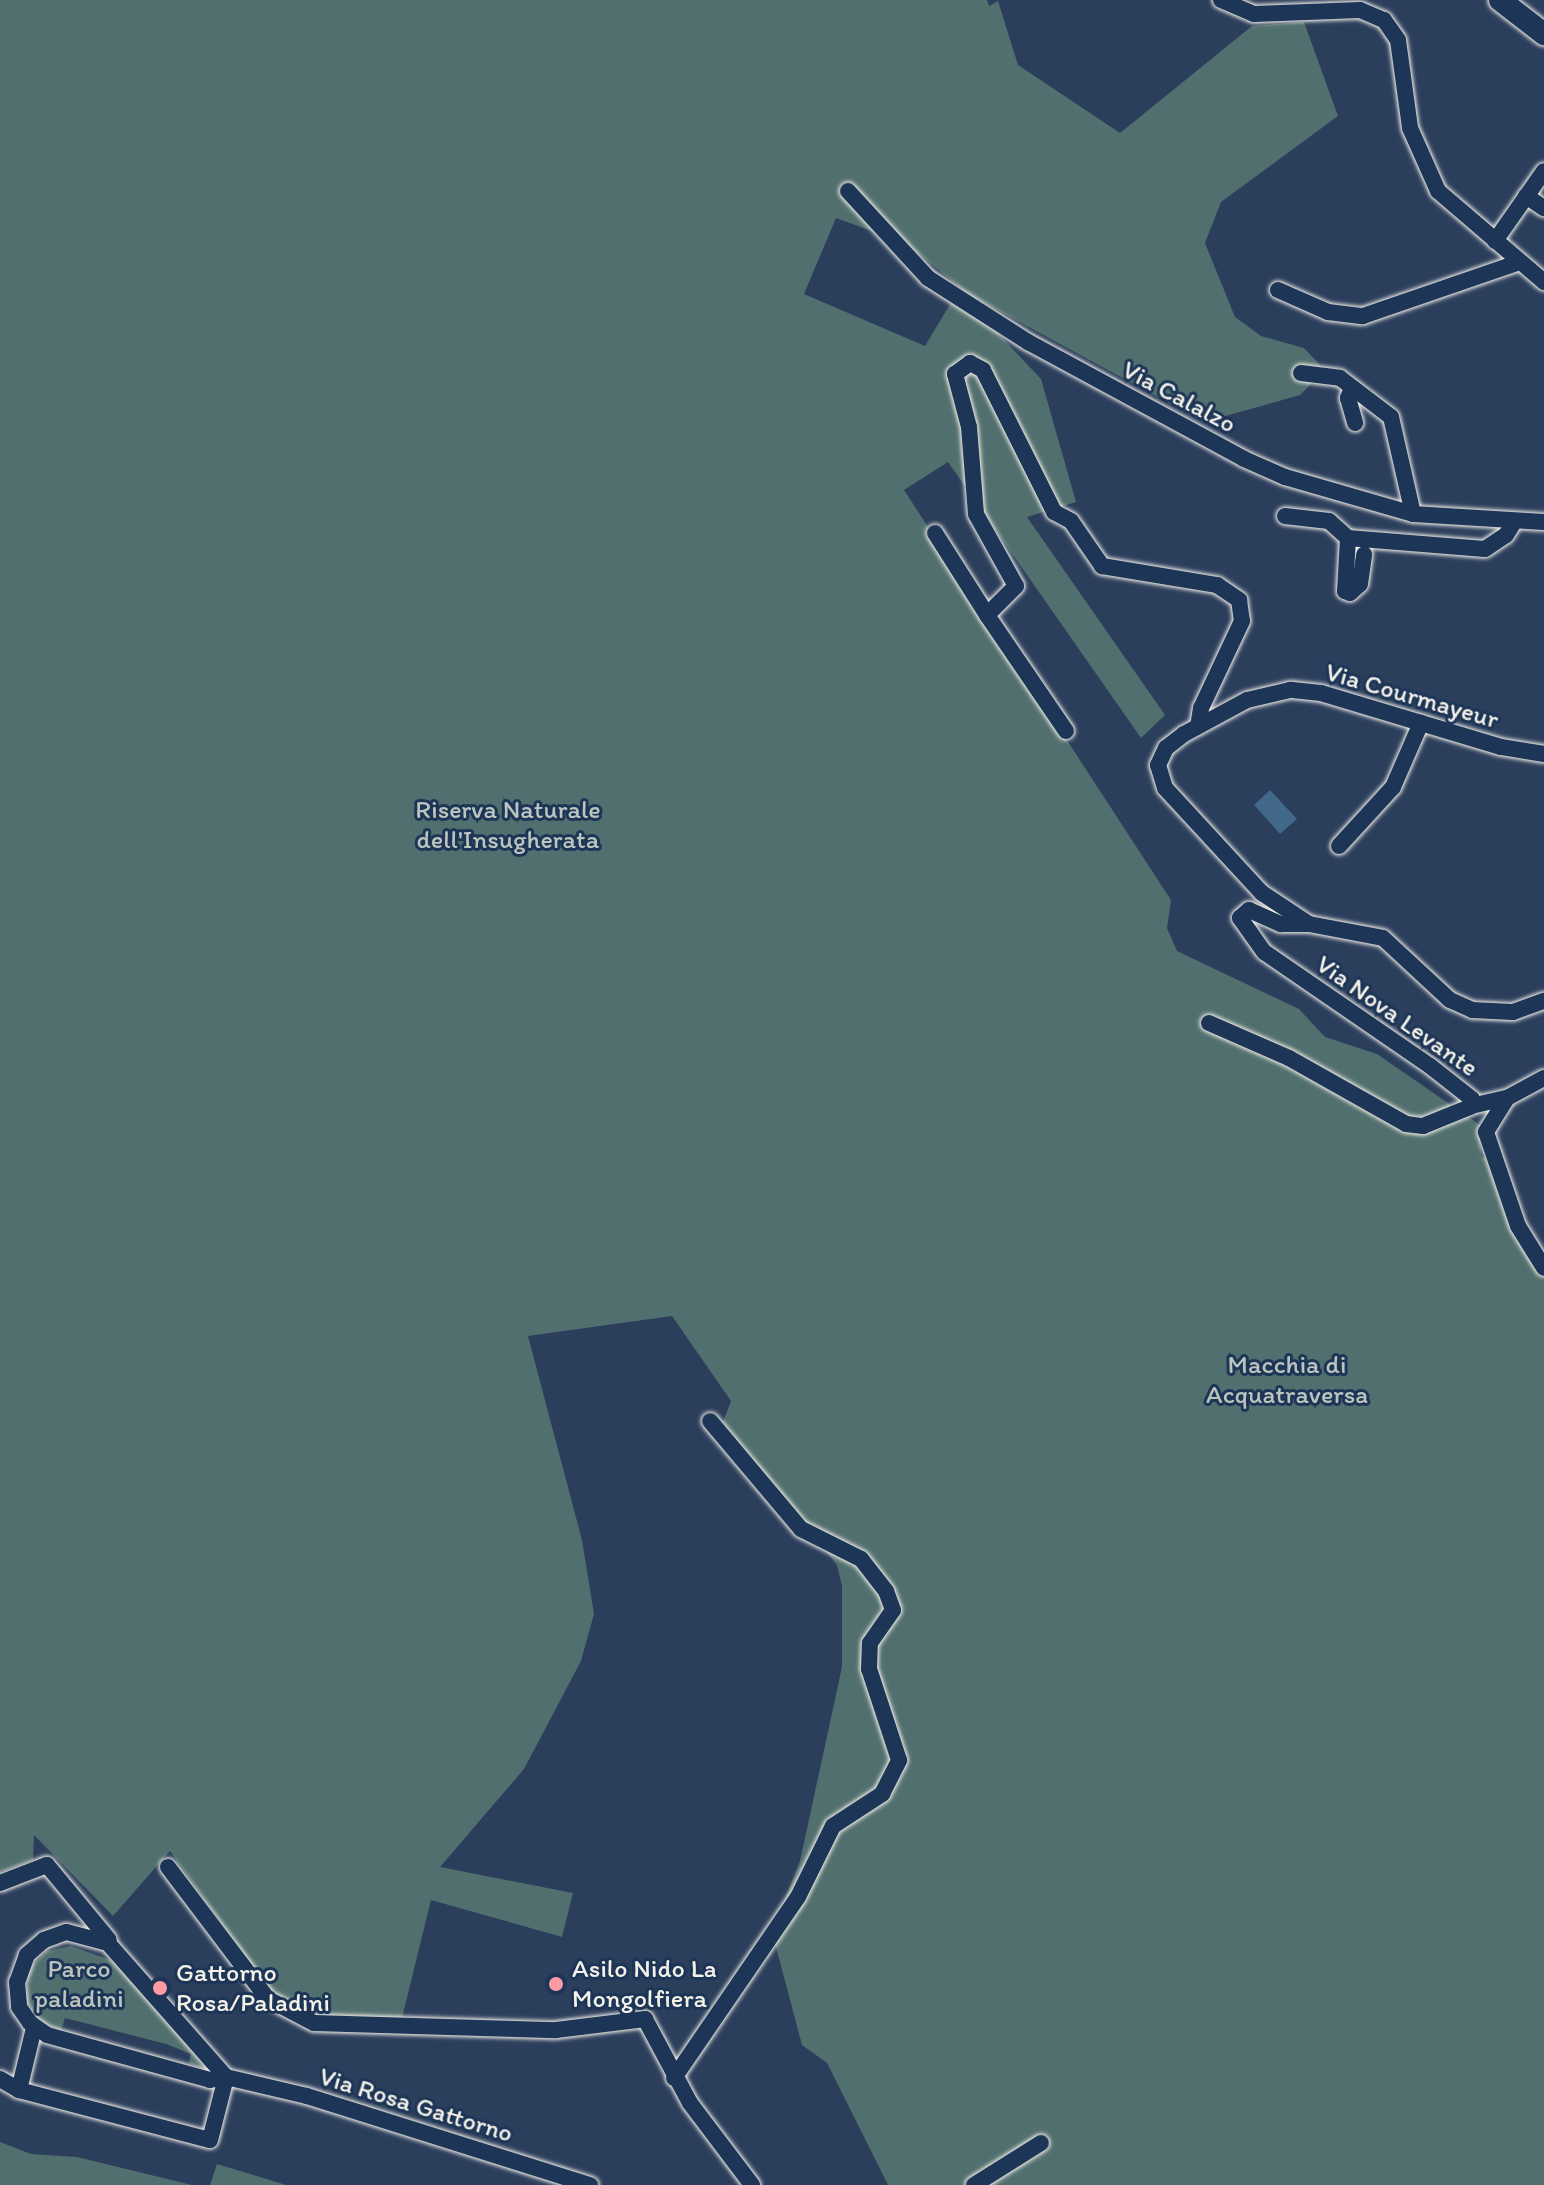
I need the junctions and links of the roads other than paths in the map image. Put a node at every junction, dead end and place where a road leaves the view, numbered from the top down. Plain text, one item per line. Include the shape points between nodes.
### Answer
1 (1221, 0) edge
2 (1500, 0) edge
3 (1544, 34) edge
4 (1544, 171) edge
5 (848, 191) dead end
6 (1526, 196) junction
7 (1544, 208) edge
8 (1495, 241) junction
9 (1520, 262) junction
10 (1544, 282) edge
11 (1278, 290) dead end
12 (1301, 373) dead end
13 (1352, 388) junction
14 (1355, 423) dead end
15 (1413, 514) junction
16 (1285, 516) dead end
17 (1514, 522) junction
18 (1544, 522) edge
19 (935, 533) dead end
20 (1348, 538) junction
21 (1364, 554) dead end
22 (987, 615) junction
23 (1421, 723) junction
24 (1198, 726) junction
25 (1066, 731) dead end
26 (1544, 754) edge
27 (1339, 846) dead end
28 (1309, 924) junction
29 (1544, 1001) edge
30 (1209, 1023) dead end
31 (1544, 1078) edge
32 (1507, 1098) junction
33 (1471, 1106) junction
34 (1544, 1268) edge
35 (710, 1421) dead end
36 (168, 1867) dead end
37 (0, 1883) edge
38 (115, 1948) junction
39 (34, 2028) junction
40 (226, 2077) junction
41 (674, 2078) junction
42 (0, 2079) edge
43 (19, 2090) junction
44 (1041, 2143) dead end
45 (590, 2185) edge
46 (752, 2185) edge
47 (974, 2185) edge

1 - 8 street via 1254,14 1360,10 1384,20 1397,35 1407,118 1434,183 1454,210
2 - 3 street
4 - 6 street
5 - 15 street, Via Calalzo via 928,278 1028,342 1244,459 1285,477
6 - 7 street
6 - 8 street
8 - 9 street
9 - 10 street
9 - 11 street via 1363,316 1328,312
12 - 13 street via 1332,375
13 - 14 street via 1348,398
13 - 15 street via 1396,425
15 - 17 street, Via Calalzo
16 - 20 street via 1329,521
17 - 18 street, Via Calalzo
17 - 20 street via 1506,535 1485,549
19 - 22 street
20 - 21 street via 1345,591 1360,584
22 - 24 street via 1016,586 976,514 969,427 955,374 970,363 983,370 1054,512 1071,521 1102,566 1217,585 1239,600 1242,621 1201,708
22 - 25 street
23 - 24 street, Via Courmayeur via 1321,693 1290,690 1257,696
23 - 26 street, Via Courmayeur
23 - 27 street via 1393,787
24 - 28 street, Via Courmayeur via 1173,740 1160,757 1165,788 1262,893
28 - 29 street, Via Courmayeur via 1383,938 1450,1000 1472,1010 1513,1012
28 - 33 street, Via Nova Levante via 1281,924 1249,910 1240,920 1264,952 1430,1066 1472,1099
30 - 33 street, Via Nova Levante via 1289,1058 1406,1124 1423,1126
31 - 32 street
32 - 33 street
32 - 34 street via 1486,1132 1518,1226
35 - 41 street via 801,1529 861,1559 886,1591 893,1610 870,1643 869,1669 899,1760 882,1794 833,1826 798,1897
36 - 41 street via 268,1999 297,2017 325,2025 556,2030 640,2017 653,2030
37 - 38 street via 47,1865
38 - 39 street via 72,1932 48,1937 31,1950 17,1992
38 - 40 street
39 - 40 street, Via Rosa Gattorno via 210,2080
39 - 43 street
40 - 43 street via 210,2140
40 - 45 street, Via Rosa Gattorno via 382,2117
41 - 46 street
42 - 43 street
44 - 47 street

